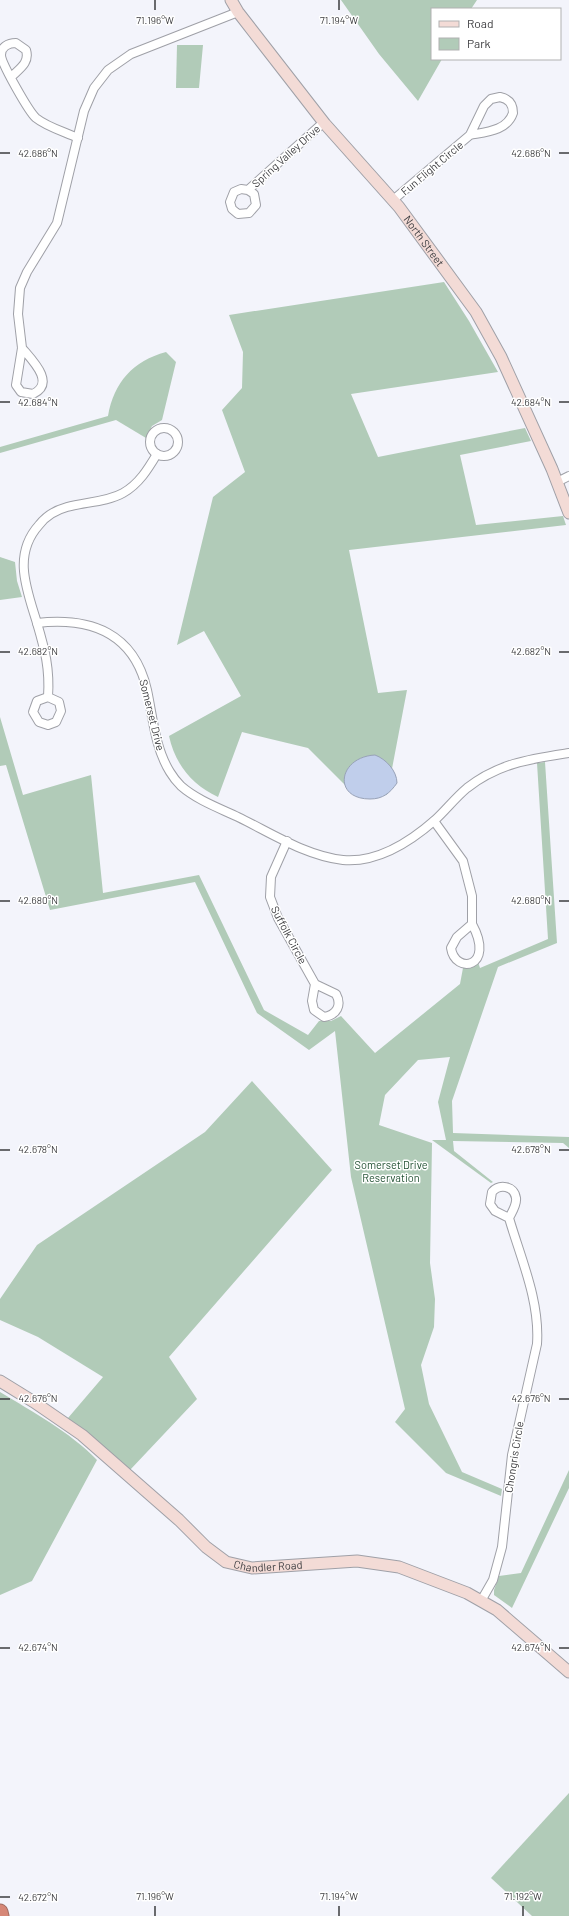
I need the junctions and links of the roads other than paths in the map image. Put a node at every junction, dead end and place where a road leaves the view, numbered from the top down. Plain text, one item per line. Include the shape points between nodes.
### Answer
1 (231, 0) edge
2 (238, 12) junction
3 (10, 77) dead end
4 (324, 122) junction
5 (470, 136) junction
6 (78, 138) junction
7 (248, 190) dead end
8 (393, 200) junction
9 (22, 348) junction
10 (157, 454) dead end
11 (569, 476) edge
12 (557, 482) junction
13 (569, 513) edge
14 (37, 623) junction
15 (48, 697) dead end
16 (569, 753) edge
17 (434, 821) junction
18 (287, 841) junction
19 (472, 924) junction
20 (315, 984) dead end
21 (509, 1218) dead end
22 (0, 1381) edge
23 (481, 1600) junction
24 (569, 1672) edge
25 (0, 1912) edge
26 (1, 1916) edge

1 - 2 street, North Street
2 - 4 street, North Street
2 - 6 street via 141,49 114,66 98,82 91,95 84,111
3 - 6 street via 35,117
4 - 7 street, Spring Valley Drive
4 - 8 street, North Street
5 - 5 street, Fun Flight Circle via 488,102 500,97 509,100 513,113 506,124
5 - 8 street, Fun Flight Circle
6 - 9 street via 57,223 20,288 18,314
8 - 12 street, North Street via 476,312 501,357
9 - 9 street via 16,385 24,394 33,394 40,389 42,376
10 - 14 street via 141,478 125,492 57,511 35,529 26,546 23,565
11 - 12 street
12 - 13 street, North Street
14 - 15 street via 48,661
14 - 18 street, Somerset Drive via 58,621 84,624 107,633 123,645 141,670 160,749 171,773 180,785 210,803
16 - 17 street, Somerset Drive via 523,760 504,767 467,788
17 - 18 street, Somerset Drive via 386,853 362,859 343,860 318,855
17 - 19 street via 463,861 472,896
18 - 20 street, Suffolk Circle via 271,877 270,896 278,918
19 - 19 street via 479,940 480,954 471,963 460,963 452,955 452,943
21 - 23 street, Chongris Circle via 535,1304 537,1344 512,1455 502,1547 493,1580
22 - 23 street, Chandler Road via 82,1435 226,1562 252,1568 357,1561 388,1565 440,1582
23 - 24 street, Chandler Road via 497,1610
25 - 26 highway

